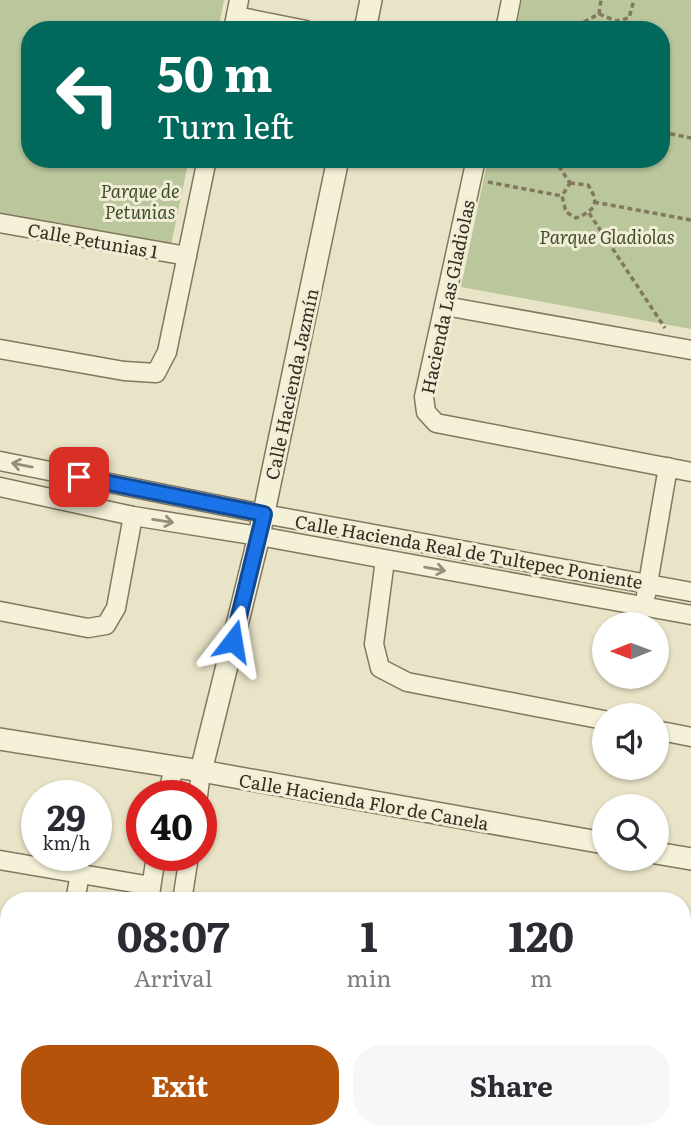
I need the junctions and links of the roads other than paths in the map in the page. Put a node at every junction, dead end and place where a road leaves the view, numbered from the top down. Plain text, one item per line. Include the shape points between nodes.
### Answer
1 (371, 0) edge
2 (512, 0) edge
3 (236, 15) edge
4 (264, 21) edge
5 (367, 21) edge
6 (507, 21) edge
7 (205, 168) edge
8 (336, 168) edge
9 (474, 168) edge
10 (0, 223) edge
11 (187, 256) junction
12 (444, 306) junction
13 (0, 349) edge
14 (684, 349) edge
15 (0, 461) edge
16 (668, 467) junction
17 (691, 472) edge
18 (0, 487) edge
19 (264, 514) junction
20 (133, 516) junction
21 (259, 537) junction
22 (385, 560) junction
23 (648, 584) junction
24 (691, 592) edge
25 (645, 606) junction
26 (0, 611) edge
27 (691, 615) edge
28 (592, 718) edge
29 (669, 733) edge
30 (691, 737) edge
31 (0, 739) edge
32 (174, 768) junction
33 (201, 771) junction
34 (171, 780) edge
35 (200, 780) edge
36 (592, 842) edge
37 (669, 855) edge
38 (691, 859) edge
39 (0, 860) edge
40 (154, 871) edge
41 (187, 871) edge
42 (80, 874) junction
43 (77, 892) edge
44 (146, 892) edge
45 (150, 892) edge
46 (183, 892) edge

1 - 5 street
2 - 6 street
3 - 4 street
7 - 11 street
8 - 19 street, Calle Hacienda Jazmín
9 - 12 street, Hacienda Las Gladiolas
10 - 11 street, Calle Petunias 1
11 - 13 street via 167,352 156,373
12 - 14 street
12 - 16 street, Hacienda Las Gladiolas via 424,397 425,412 436,424
19 -> 15 street, Calle Hacienda Real de Tultepec Poniente
16 - 17 street, Hacienda Las Gladiolas
16 - 23 street
18 - 20 street, Calle Hacienda Real de Tultepec Poniente
19 - 21 street, Calle Hacienda Jazmín
19 - 23 street, Calle Hacienda Real de Tultepec Poniente
20 -> 21 street, Calle Hacienda Real de Tultepec Poniente
20 - 26 street via 116,608 106,625 89,628
21 - 22 street, Calle Hacienda Real de Tultepec Poniente
21 - 33 street, Calle Hacienda Jazmín
22 -> 25 street, Calle Hacienda Real de Tultepec Poniente
22 - 28 street via 374,644 380,668 407,682
23 - 24 street, Calle Hacienda Real de Tultepec Poniente
23 - 25 street
25 - 27 street, Calle Hacienda Real de Tultepec Poniente
29 - 30 street
31 - 32 street, Calle Hacienda Flor de Canela
32 - 33 street, Calle Hacienda Flor de Canela
32 - 34 street
33 - 35 street
33 - 36 street, Calle Hacienda Flor de Canela
37 - 38 street
39 - 42 street
40 - 45 street
41 - 46 street
42 - 43 street
42 - 44 street

